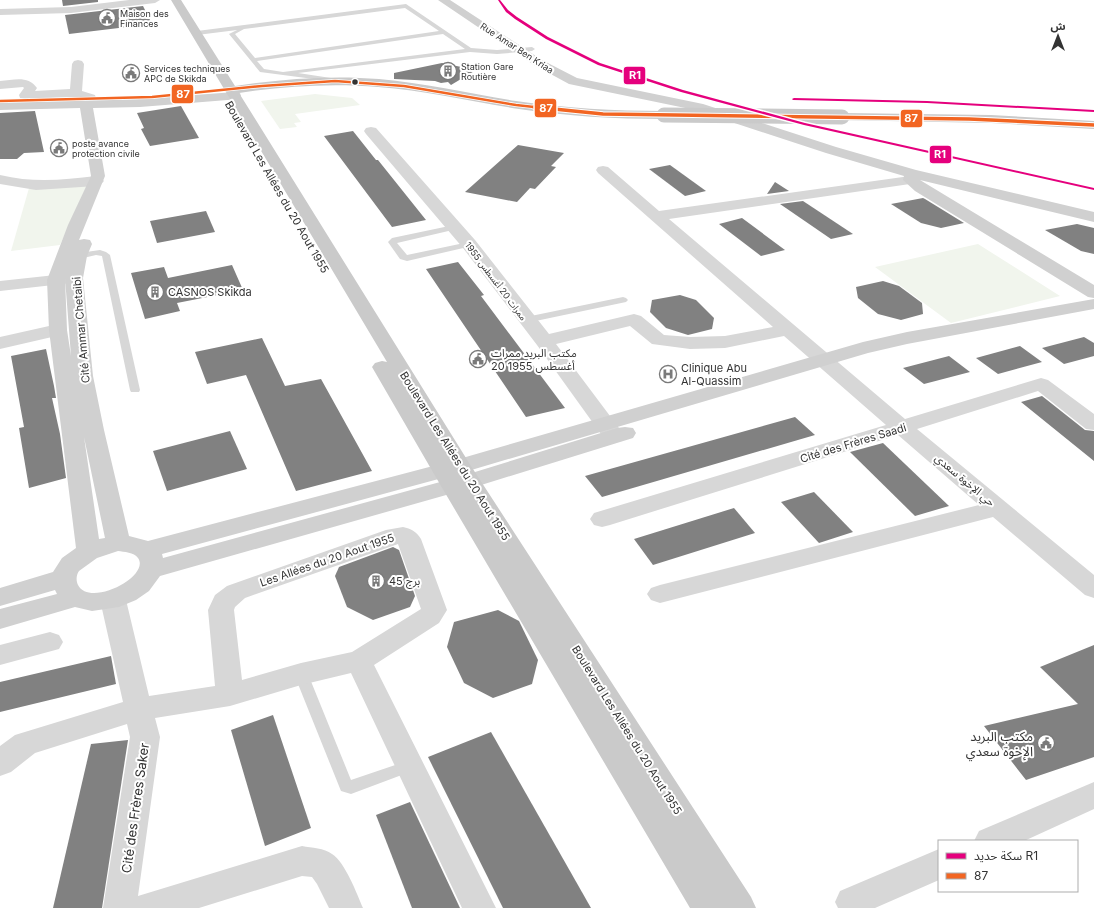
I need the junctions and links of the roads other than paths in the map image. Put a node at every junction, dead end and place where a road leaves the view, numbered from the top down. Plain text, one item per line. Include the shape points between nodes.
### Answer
1 (14, 0) edge
2 (155, 0) edge
3 (167, 0) edge
4 (176, 0) edge
5 (443, 0) edge
6 (456, 0) edge
7 (73, 5) edge
8 (0, 12) edge
9 (252, 26) junction
10 (444, 32) junction
11 (196, 33) junction
12 (470, 50) junction
13 (497, 52) junction
14 (528, 53) junction
15 (253, 60) junction
16 (78, 64) dead end
17 (279, 74) junction
18 (356, 82) junction
19 (0, 85) edge
20 (265, 89) junction
21 (436, 92) junction
22 (228, 94) junction
23 (89, 100) junction
24 (146, 100) junction
25 (0, 101) edge
26 (0, 106) edge
27 (1094, 125) edge
28 (371, 131) dead end
29 (99, 142) junction
30 (603, 170) dead end
31 (913, 175) junction
32 (0, 179) edge
33 (96, 181) junction
34 (1094, 212) edge
35 (656, 216) junction
36 (1094, 217) edge
37 (454, 227) junction
38 (469, 244) junction
39 (79, 256) junction
40 (74, 278) junction
41 (56, 280) junction
42 (0, 286) edge
43 (1094, 292) edge
44 (623, 300) dead end
45 (1094, 304) edge
46 (1094, 316) edge
47 (526, 320) junction
48 (58, 330) junction
49 (788, 330) junction
50 (544, 341) junction
51 (0, 344) edge
52 (829, 365) junction
53 (135, 390) dead end
54 (1094, 424) edge
55 (902, 428) junction
56 (609, 430) junction
57 (457, 476) junction
58 (997, 508) junction
59 (602, 519) dead end
60 (118, 543) junction
61 (89, 551) junction
62 (149, 560) junction
63 (70, 588) junction
64 (1094, 589) edge
65 (660, 594) dead end
66 (0, 597) edge
67 (113, 600) junction
68 (0, 620) edge
69 (50, 642) dead end
70 (0, 655) edge
71 (360, 661) junction
72 (301, 674) junction
73 (230, 695) junction
74 (138, 709) junction
75 (0, 763) edge
76 (410, 766) junction
77 (1094, 795) edge
78 (992, 840) edge
79 (938, 864) edge
80 (852, 902) dead end
81 (120, 908) edge
82 (149, 908) edge
83 (346, 908) edge
84 (479, 908) edge
85 (709, 908) edge
86 (739, 908) edge

1 - 8 street
2 - 7 street
3 - 22 main road, Boulevard Les Allées du 20 Aout 1955
4 - 11 main road, Boulevard Les Allées du 20 Aout 1955
5 - 14 main road, Rue Amar Ben Kriaa
6 - 14 main road, Rue Amar Ben Kriaa
7 - 8 street
9 - 10 lane via 406,6
9 - 11 lane
9 - 15 lane via 232,34
10 - 12 lane
10 - 15 lane
11 - 22 main road, Boulevard Les Allées du 20 Aout 1955
12 - 13 lane
12 - 17 lane
13 - 14 lane
13 - 14 lane
14 - 31 main road, Rue Amar Ben Kriaa via 555,73 573,81 698,107
15 - 17 lane via 262,71
16 - 23 street
17 - 18 lane
18 - 20 main road via 312,82
18 - 21 main road
19 - 23 street via 26,84 31,88 25,95
20 - 21 main road via 340,88
20 - 22 main road via 239,87
20 - 22 main road via 243,100
21 - 27 main road, bridge via 556,110 608,114 991,119
22 - 24 main road
22 - 24 main road via 192,102
22 - 57 main road, Boulevard Les Allées du 20 Aout 1955
23 - 24 main road
23 - 25 main road
23 - 26 main road
23 - 29 main road, Cité Ammar Chetaibi
28 - 37 street, ممرات 20 أغسطس 1955
29 - 33 main road, Cité Ammar Chetaibi
29 - 39 main road, Cité Ammar Chetaibi via 112,175
30 - 35 street
31 - 34 main road
31 - 35 street
31 - 36 main road
31 - 43 main road via 920,188
32 - 33 street via 42,186
33 - 41 main road, Cité Ammar Chetaibi via 76,225
35 - 49 street
37 - 38 street, ممرات 20 أغسطس 1955
37 - 38 lane via 392,242 403,257 407,258
38 - 47 street, ممرات 20 أغسطس 1955
39 - 40 main road, Cité Ammar Chetaibi
39 - 53 lane via 96,253 106,255
40 - 41 street
40 - 60 main road, Cité Ammar Chetaibi via 83,376
41 - 42 street
41 - 48 main road, Cité Ammar Chetaibi
44 - 47 lane
45 - 52 main road via 863,348
46 - 52 main road via 863,362
47 - 50 street, ممرات 20 أغسطس 1955
48 - 51 street
48 - 61 main road, Cité Ammar Chetaibi
49 - 50 street via 725,342 690,343 659,340 634,320
49 - 52 street
50 - 56 street, ممرات 20 أغسطس 1955
52 - 55 street, حي الإخوة سعدي
52 - 56 main road
54 - 55 street, Cité des Frères Saadi via 1042,384
55 - 58 street, حي الإخوة سعدي
55 - 59 street, Cité des Frères Saadi
56 - 57 main road
57 - 62 main road
57 - 85 main road, Boulevard Les Allées du 20 Aout 1955
57 - 86 main road, Boulevard Les Allées du 20 Aout 1955
58 - 64 street, حي الإخوة سعدي
58 - 65 street
60 - 61 main road
60 - 62 main road via 139,546
61 - 63 main road via 72,564
62 - 67 main road via 147,579 138,588
63 - 66 main road
63 - 67 main road via 86,601
63 - 68 main road
67 - 74 street, Cité des Frères Saker
69 - 70 street
71 - 72 street, Les Allées du 20 Aout 1955
71 - 73 street, Les Allées du 20 Aout 1955 via 430,616 434,610 409,538 403,535 236,592 224,602 221,610
71 - 76 street
72 - 73 street, Les Allées du 20 Aout 1955
72 - 76 lane via 346,786 351,787
73 - 74 street, Les Allées du 20 Aout 1955
74 - 75 street via 25,744
74 - 81 street, Cité des Frères Saker via 145,737
76 - 84 street
77 - 78 street
79 - 80 street
82 - 83 street via 302,861 321,864 329,873

